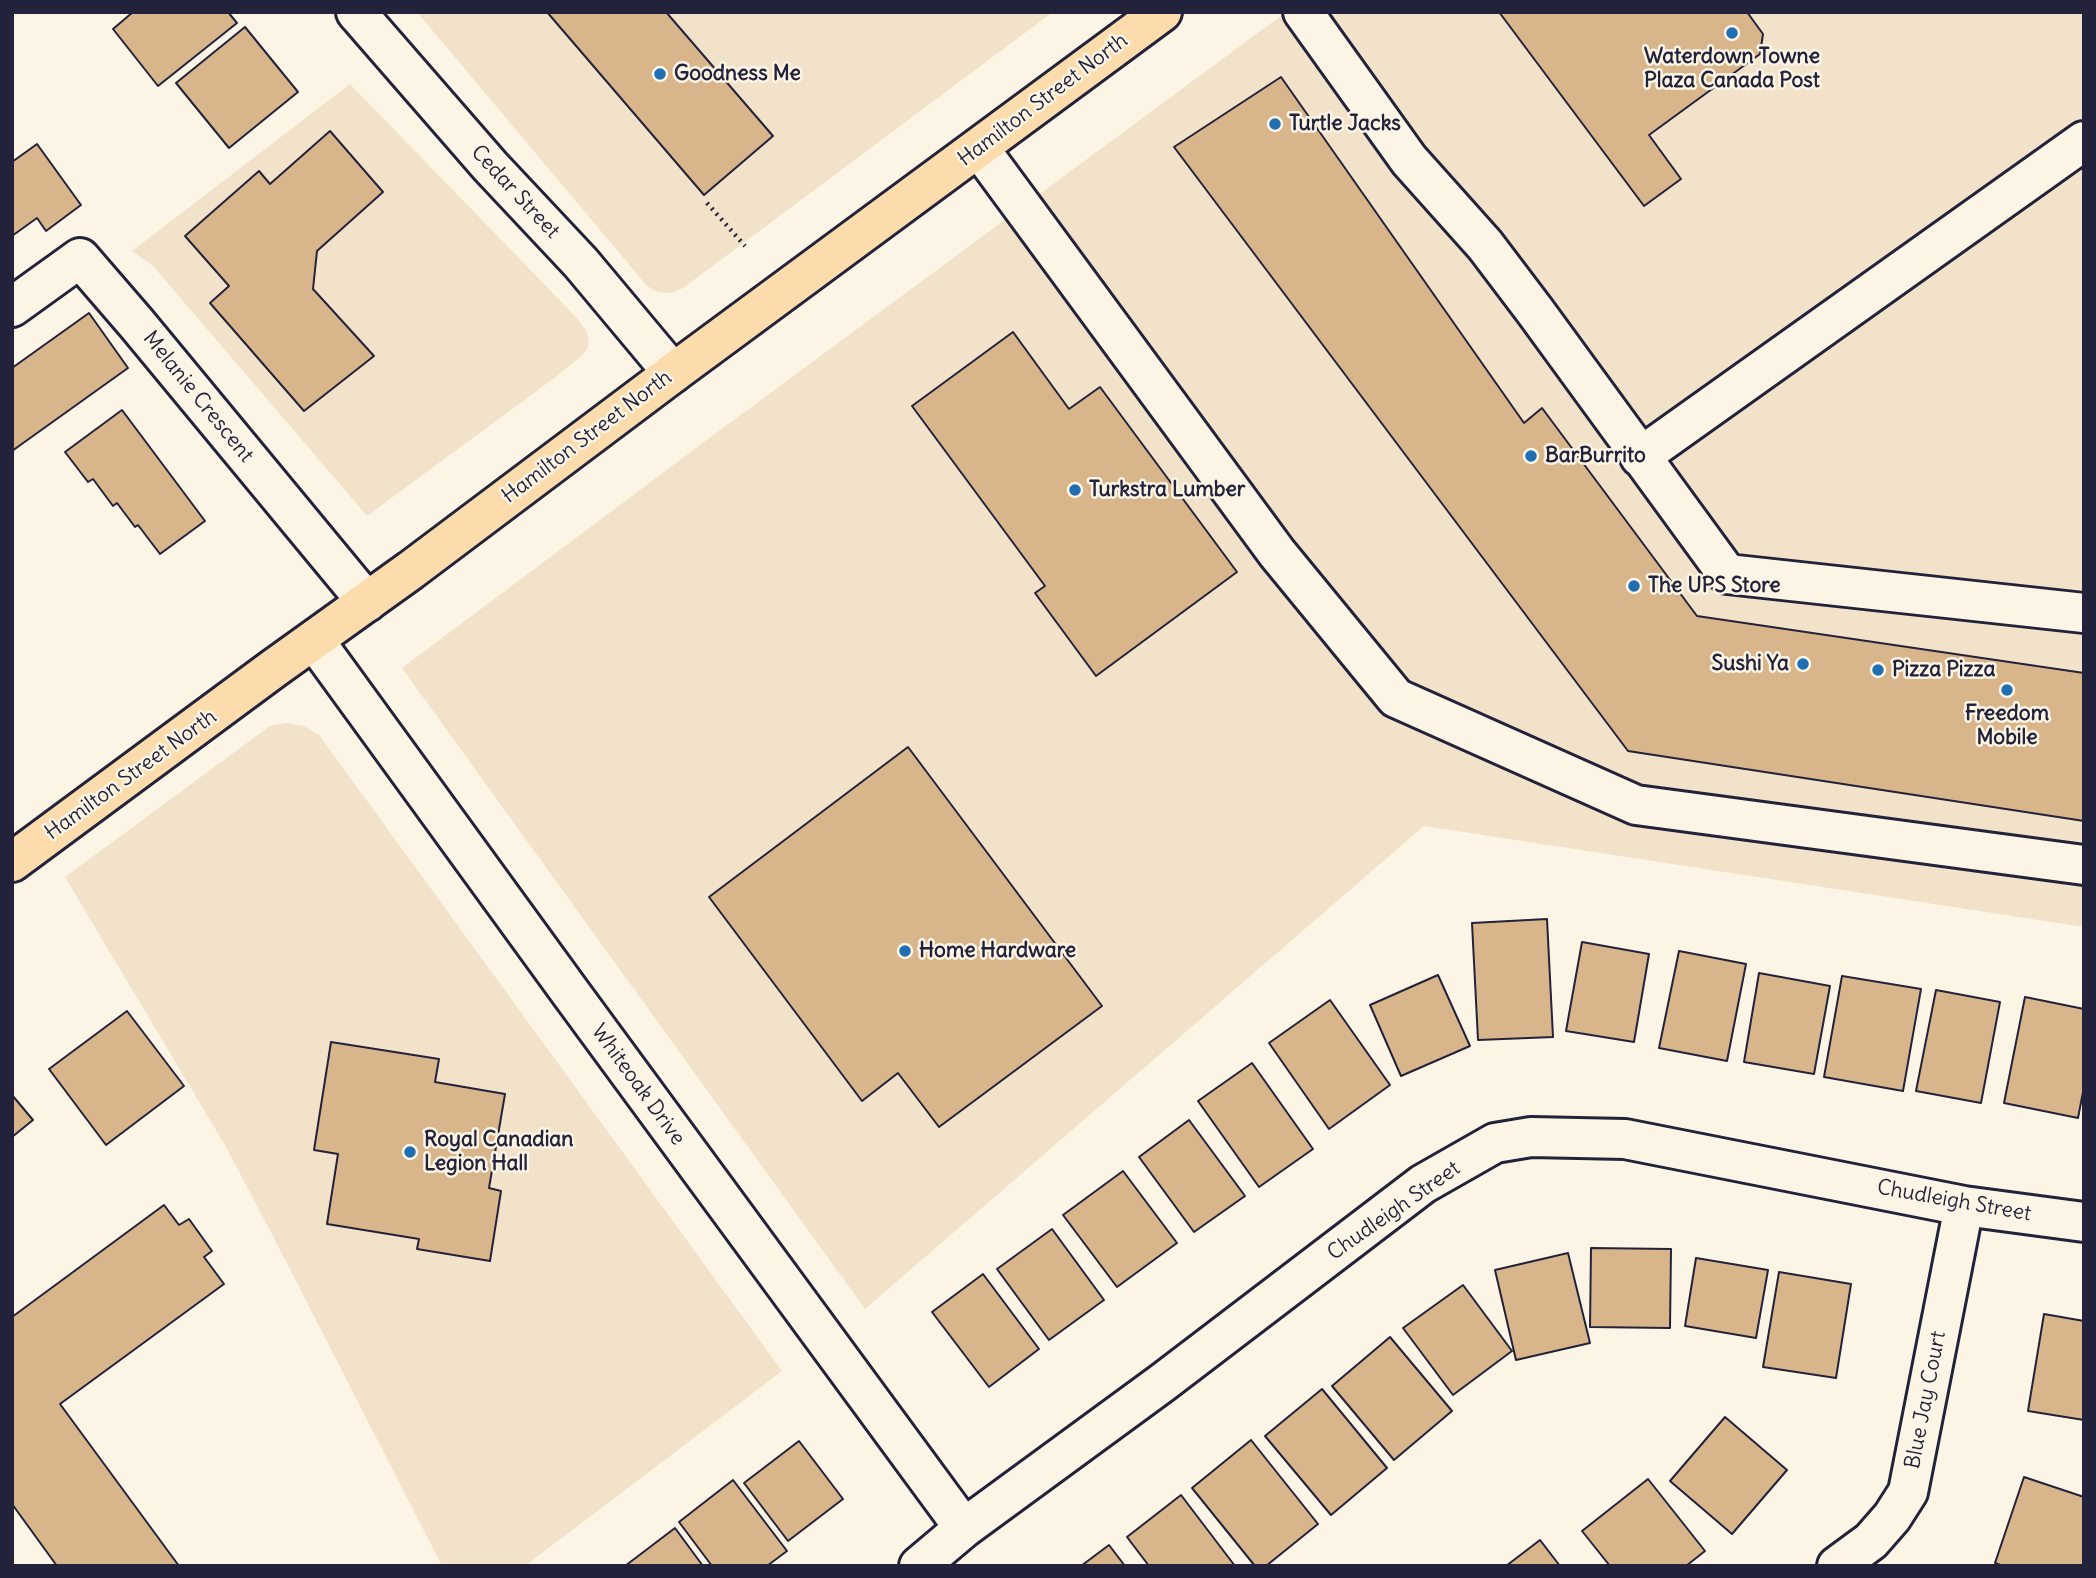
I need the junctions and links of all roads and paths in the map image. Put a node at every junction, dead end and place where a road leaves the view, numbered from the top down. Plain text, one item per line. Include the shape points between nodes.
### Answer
1 (356, 12) edge
2 (1161, 12) edge
3 (1303, 12) edge
4 (2084, 141) edge
5 (979, 148) junction
6 (707, 203) dead end
7 (745, 246) dead end
8 (12, 307) edge
9 (673, 373) junction
10 (1640, 457) junction
11 (367, 602) junction
12 (2084, 613) edge
13 (314, 640) junction
14 (12, 862) edge
15 (2084, 865) edge
16 (1964, 1206) junction
17 (2084, 1222) edge
18 (964, 1528) junction
19 (919, 1566) edge
20 (1837, 1566) edge

1 - 9 street, Cedar Street
2 - 5 main road, Hamilton Street North
3 - 10 street via 1409,160 1485,244
4 - 10 street
5 - 9 main road, Hamilton Street North
5 - 15 street via 1277,553 1396,698 1636,805
6 - 7 path
8 - 11 street, Melanie Crescent via 80,258
9 - 11 main road, Hamilton Street North
10 - 12 street via 1727,574
11 - 13 main road, Hamilton Street North
13 - 14 main road, Hamilton Street North
13 - 18 street, Whiteoak Drive
16 - 17 street, Chudleigh Street
16 - 18 street, Chudleigh Street via 1625,1139 1531,1136 1495,1143 1423,1184
16 - 20 street, Blue Jay Court via 1908,1492 1871,1541
18 - 19 street, Chudleigh Street

